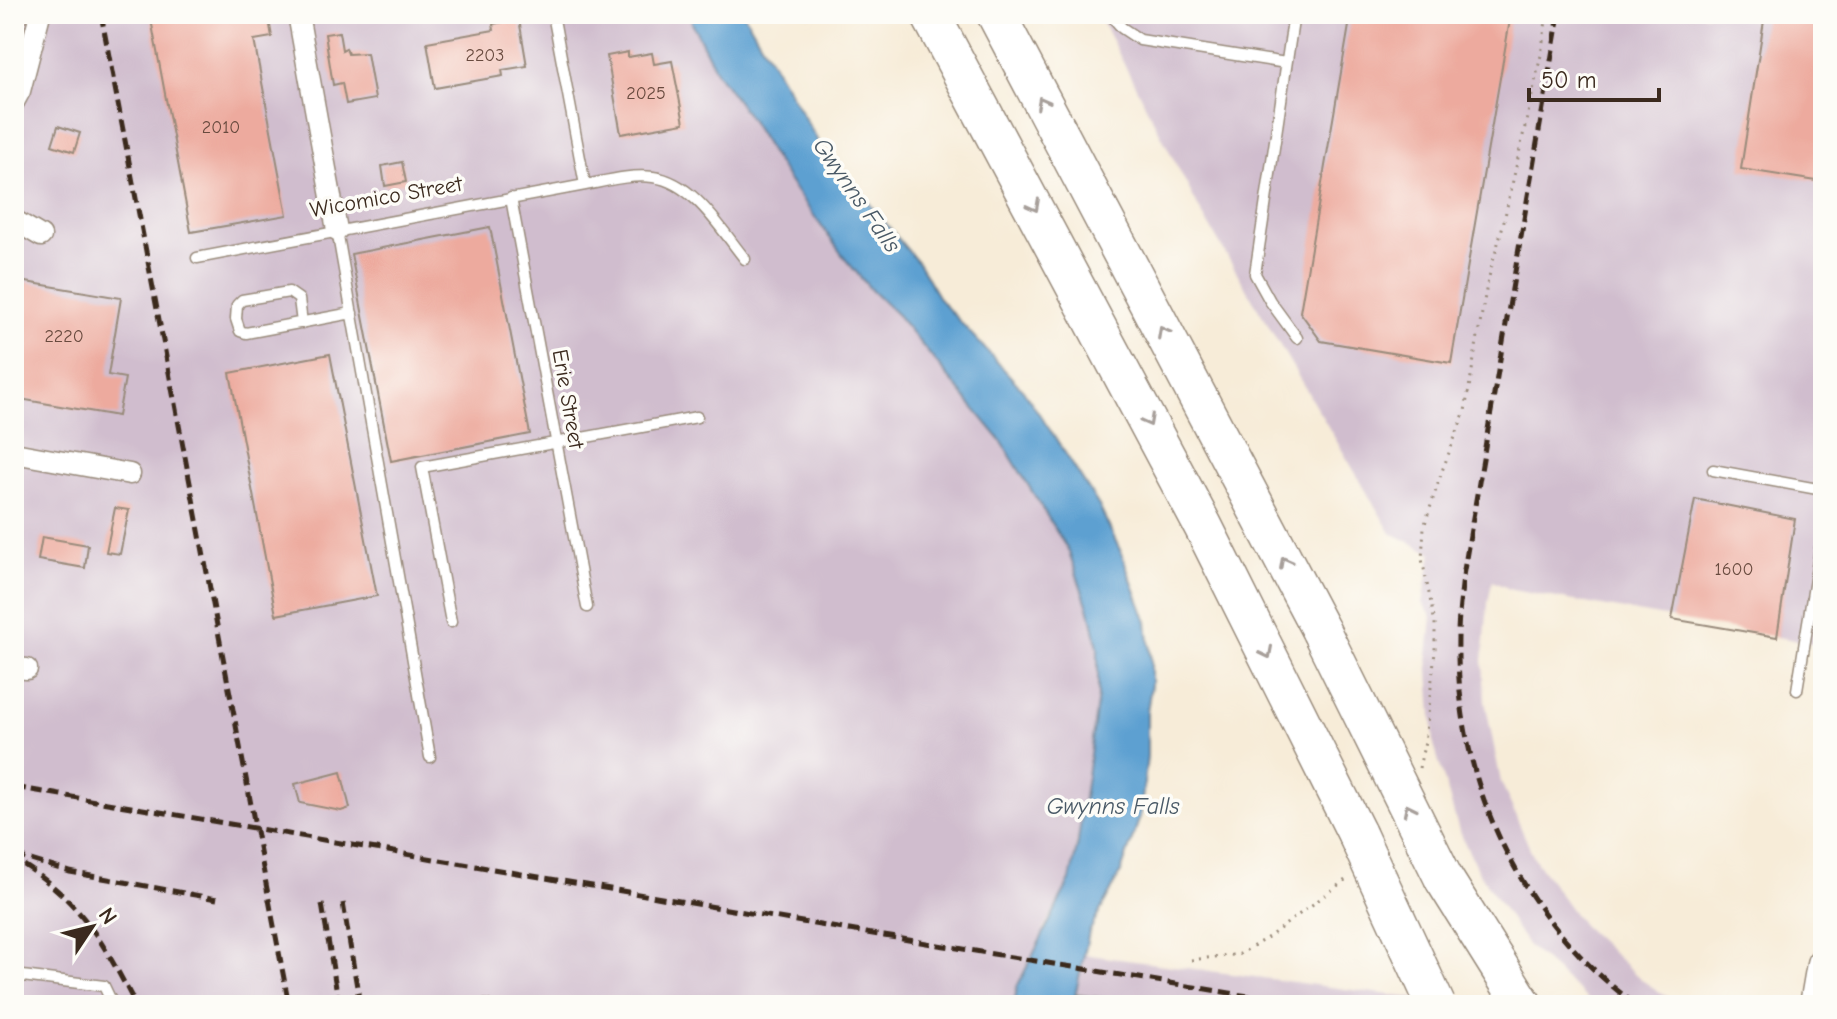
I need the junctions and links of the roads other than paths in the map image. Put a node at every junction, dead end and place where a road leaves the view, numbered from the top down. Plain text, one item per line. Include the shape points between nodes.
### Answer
1 (40, 14) edge
2 (298, 14) edge
3 (553, 14) edge
4 (930, 14) edge
5 (996, 14) edge
6 (1110, 14) edge
7 (1294, 14) edge
8 (1286, 63) junction
9 (14, 102) edge
10 (585, 185) junction
11 (511, 198) junction
12 (14, 220) edge
13 (337, 230) junction
14 (41, 236) dead end
15 (197, 258) dead end
16 (745, 259) dead end
17 (352, 313) junction
18 (302, 323) junction
19 (1297, 338) dead end
20 (697, 417) dead end
21 (556, 442) junction
22 (14, 453) edge
23 (1713, 470) dead end
24 (130, 474) dead end
25 (1823, 490) edge
26 (1823, 530) edge
27 (587, 607) dead end
28 (451, 622) dead end
29 (1797, 690) dead end
30 (430, 757) dead end
31 (1357, 834) junction
32 (1444, 879) junction
33 (1823, 964) edge
34 (14, 975) edge
35 (113, 1005) edge
36 (1409, 1005) edge
37 (1436, 1005) edge
38 (1503, 1005) edge
39 (1523, 1005) edge
40 (1816, 1005) edge

1 - 9 street
2 - 13 street
3 - 10 lane
4 -> 31 highway via 1203,526
32 -> 5 highway, bridge via 1321,631
6 - 8 lane via 1140,40
7 - 8 lane
8 - 19 lane via 1255,274
10 - 11 lane, Wicomico Street
10 - 16 lane, Wicomico Street via 654,177 675,185 698,202
11 - 13 lane, Wicomico Street
11 - 21 lane, Erie Street
12 - 14 street
13 - 15 lane, Wicomico Street
13 - 17 lane
17 - 18 lane
17 - 30 lane
18 - 18 lane via 246,333 236,319 237,305 289,292 299,299
20 - 21 lane
21 - 27 lane, Erie Street
21 - 28 lane via 422,467
22 - 24 street
23 - 25 lane
26 - 29 lane
31 - 36 highway, bridge via 1380,928
31 - 37 highway, bridge
32 - 38 highway
32 - 39 highway
33 - 40 main road
34 - 35 lane via 104,986

